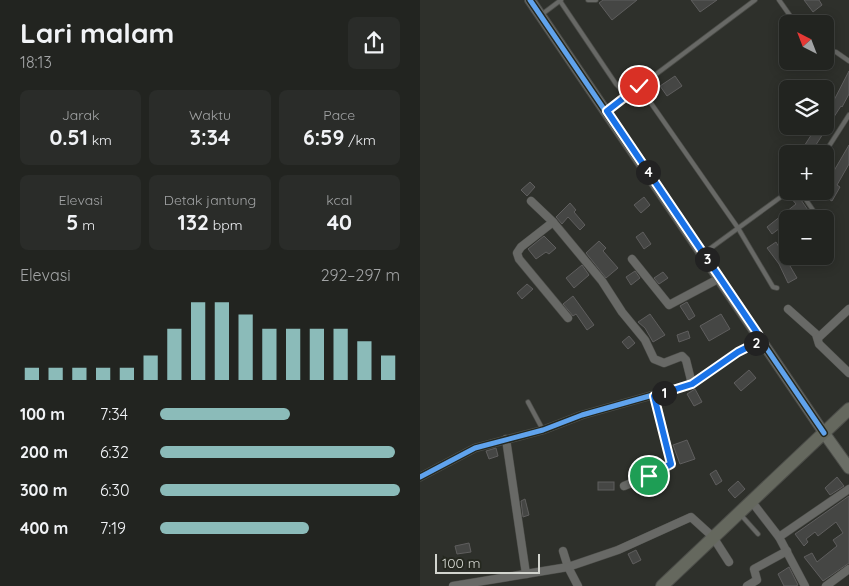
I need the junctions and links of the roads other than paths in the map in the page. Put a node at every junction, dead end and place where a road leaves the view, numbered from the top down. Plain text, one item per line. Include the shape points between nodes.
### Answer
1 (530, 0) edge
2 (588, 0) edge
3 (596, 0) edge
4 (755, 0) edge
5 (779, 0) edge
6 (561, 1) edge
7 (542, 15) junction
8 (790, 15) edge
9 (834, 52) edge
10 (849, 61) edge
11 (639, 86) junction
12 (627, 95) junction
13 (607, 111) junction
14 (849, 115) edge
15 (830, 145) edge
16 (779, 198) edge
17 (532, 201) dead end
18 (553, 222) junction
19 (738, 228) junction
20 (703, 253) junction
21 (632, 259) dead end
22 (720, 278) junction
23 (777, 288) dead end
24 (788, 309) dead end
25 (849, 309) edge
26 (568, 318) dead end
27 (818, 338) junction
28 (762, 340) junction
29 (849, 373) edge
30 (692, 384) junction
31 (654, 396) junction
32 (528, 402) dead end
33 (849, 408) edge
34 (542, 430) junction
35 (824, 432) junction
36 (506, 439) junction
37 (849, 468) edge
38 (420, 477) edge
39 (624, 486) dead end
40 (849, 489) edge
41 (752, 502) junction
42 (740, 513) junction
43 (758, 534) dead end
44 (713, 537) junction
45 (779, 538) junction
46 (563, 551) dead end
47 (787, 551) junction
48 (729, 562) dead end
49 (568, 567) junction
50 (849, 569) edge
51 (526, 574) junction
52 (831, 584) edge
53 (454, 586) edge
54 (578, 586) edge
55 (662, 586) edge
56 (747, 586) edge
57 (805, 586) edge

1 - 7 street
2 - 3 lane
4 - 11 lane
5 - 8 lane
6 - 7 lane
6 - 12 lane via 616,84
7 - 13 street
9 - 10 lane
11 - 12 lane
11 - 19 lane
12 - 13 lane
13 - 20 street
14 - 15 lane
16 - 19 lane
17 - 18 street
18 - 26 street via 517,253
18 - 30 street via 602,281 645,340 654,359 664,363 682,356 689,368
19 - 20 lane
19 - 23 lane via 773,287
20 - 22 street
21 - 22 street via 669,305
22 - 28 street
24 - 27 street
25 - 27 street
27 - 29 street via 819,344
28 - 30 street via 738,352
28 - 35 street
30 - 31 street
31 - 34 street via 582,415
31 - 39 street via 671,464
32 - 34 lane
33 - 35 main road
34 - 36 street
35 - 37 main road
35 - 41 main road
36 - 38 street via 474,448
36 - 51 street
40 - 45 street
41 - 42 main road
41 - 45 street
42 - 43 lane
42 - 44 main road
44 - 48 street
44 - 49 street via 691,517 618,550
44 - 55 main road
45 - 47 street
46 - 49 street
47 - 56 street via 754,569 757,580
47 - 57 street
49 - 51 street
49 - 54 street
50 - 52 street
51 - 53 street

